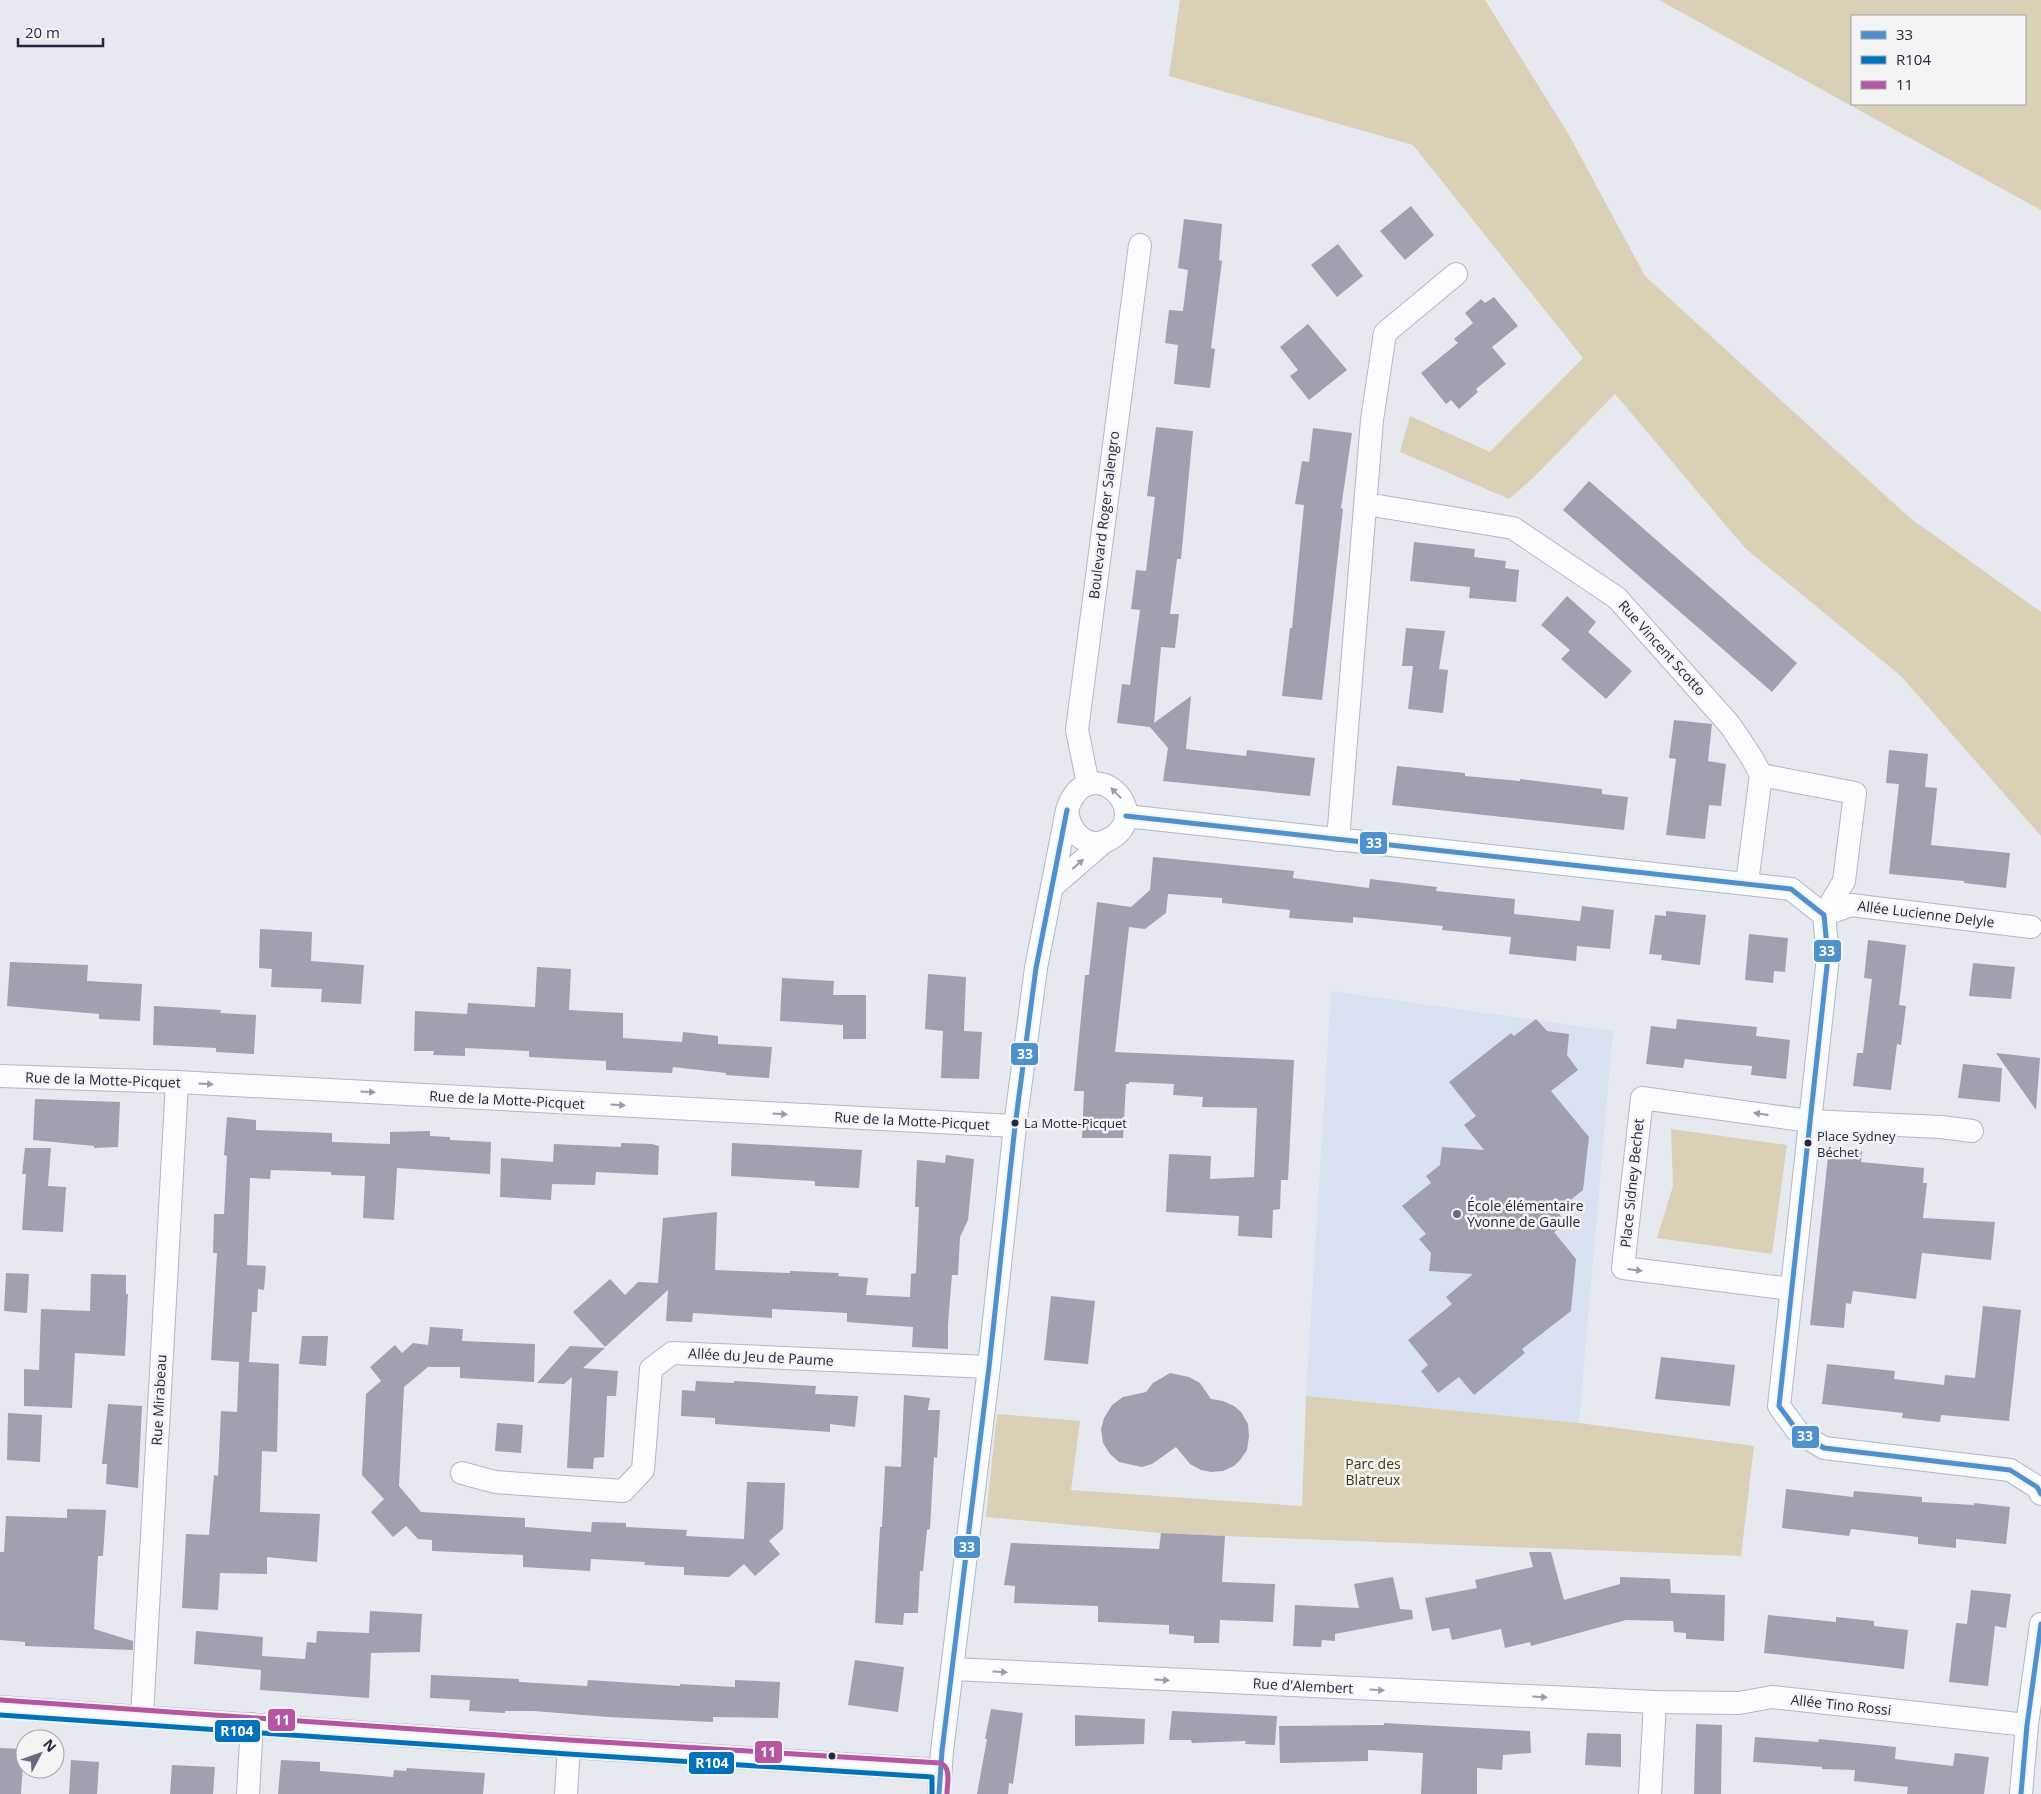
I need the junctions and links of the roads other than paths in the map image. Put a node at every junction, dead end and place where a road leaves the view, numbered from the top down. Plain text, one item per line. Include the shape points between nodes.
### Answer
1 (1140, 246) dead end
2 (1456, 274) dead end
3 (1366, 504) junction
4 (1760, 776) junction
5 (1088, 784) junction
6 (1067, 810) junction
7 (1126, 816) junction
8 (1338, 840) junction
9 (1105, 841) junction
10 (1747, 883) junction
11 (1052, 887) junction
12 (1824, 915) junction
13 (2031, 927) dead end
14 (0, 1076) edge
15 (177, 1082) junction
16 (1809, 1121) junction
17 (1015, 1126) junction
18 (1972, 1131) dead end
19 (1791, 1289) junction
20 (989, 1367) junction
21 (462, 1473) dead end
22 (2041, 1494) edge
23 (2041, 1624) edge
24 (952, 1669) junction
25 (1655, 1702) junction
26 (0, 1707) edge
27 (142, 1717) junction
28 (252, 1724) junction
29 (2027, 1725) junction
30 (569, 1747) junction
31 (940, 1770) junction
32 (248, 1794) edge
33 (566, 1794) edge
34 (939, 1794) edge
35 (1650, 1794) edge
36 (2021, 1794) edge

1 - 5 street, Boulevard Roger Salengro via 1077,730
2 - 3 street via 1385,333 1372,420
3 - 4 street, Rue Vincent Scotto via 1512,528 1617,598 1730,725
3 - 8 street
4 - 10 street
4 - 12 street via 1855,793 1844,881
5 - 6 street via 1078,790
7 -> 5 street via 1120,794 1111,787
6 - 9 street via 1068,821 1082,839
6 - 11 street
7 - 8 street
7 - 9 street via 1115,836
8 - 10 street
11 -> 9 street
10 - 12 street via 1791,889
11 - 17 street via 1036,968
12 - 13 street, Allée Lucienne Delyle via 1852,904
12 - 16 street via 1828,957
14 - 15 street, Rue de la Motte-Picquet
15 -> 17 street, Rue de la Motte-Picquet
15 - 27 street, Rue Mirabeau
16 - 18 street
16 - 19 street
16 -> 19 street, Place Sidney Bechet via 1642,1098 1637,1134 1623,1268
17 - 20 street
19 - 22 street via 1779,1406 1798,1432 1824,1448 2010,1470
20 - 21 street, Allée du Jeu de Paume via 672,1353 651,1369 643,1470 623,1491 494,1482
20 - 24 street
23 - 29 street
24 -> 25 street, Rue d'Alembert
24 - 31 street
25 - 29 street, Allée Tino Rossi via 1739,1703 1772,1698
25 - 35 street
26 - 27 street
27 - 28 street
28 - 30 street
28 - 32 street
29 - 36 street
30 - 31 street
30 - 33 street
31 - 34 street

